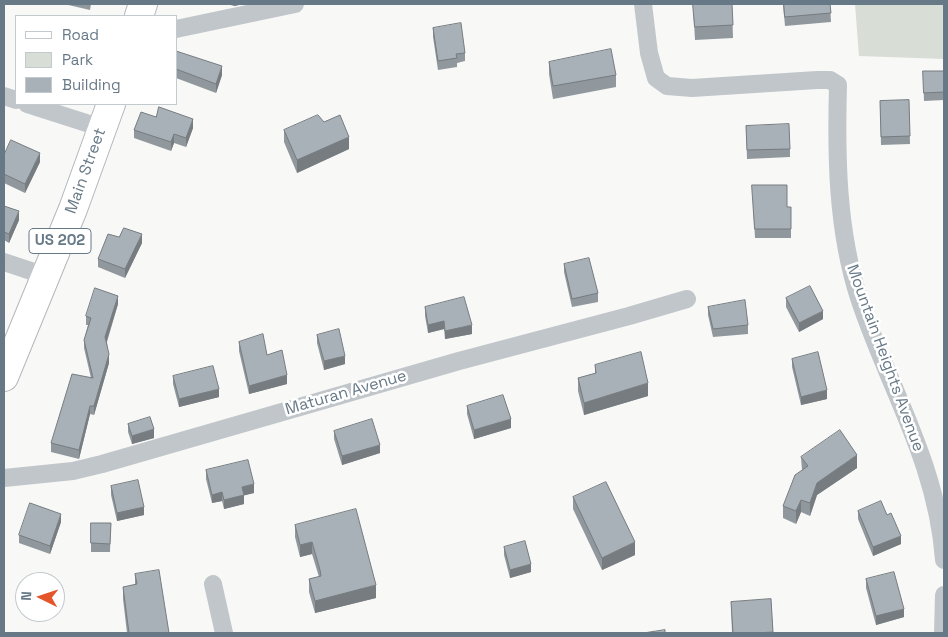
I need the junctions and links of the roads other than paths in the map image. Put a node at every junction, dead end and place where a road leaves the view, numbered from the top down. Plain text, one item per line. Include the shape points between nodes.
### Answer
1 (295, 4) edge
2 (643, 4) edge
3 (178, 29) edge
4 (34, 105) edge
5 (106, 116) edge
6 (4, 262) edge
7 (46, 276) junction
8 (687, 299) dead end
9 (4, 377) edge
10 (4, 478) edge
11 (944, 560) edge
12 (213, 584) dead end
13 (944, 596) edge
14 (224, 633) edge
15 (943, 633) edge

1 - 3 street
2 - 11 street, Mountain Heights Avenue via 656,78 666,86 692,88 817,80 830,80 838,85 836,134 845,249 860,300 915,436 933,491 942,524
4 - 5 street
5 - 7 main road, Main Street / US 202
6 - 7 street
7 - 9 main road, Main Street / US 202
8 - 10 street, Maturan Avenue via 102,464 72,471
12 - 14 street
13 - 15 street

